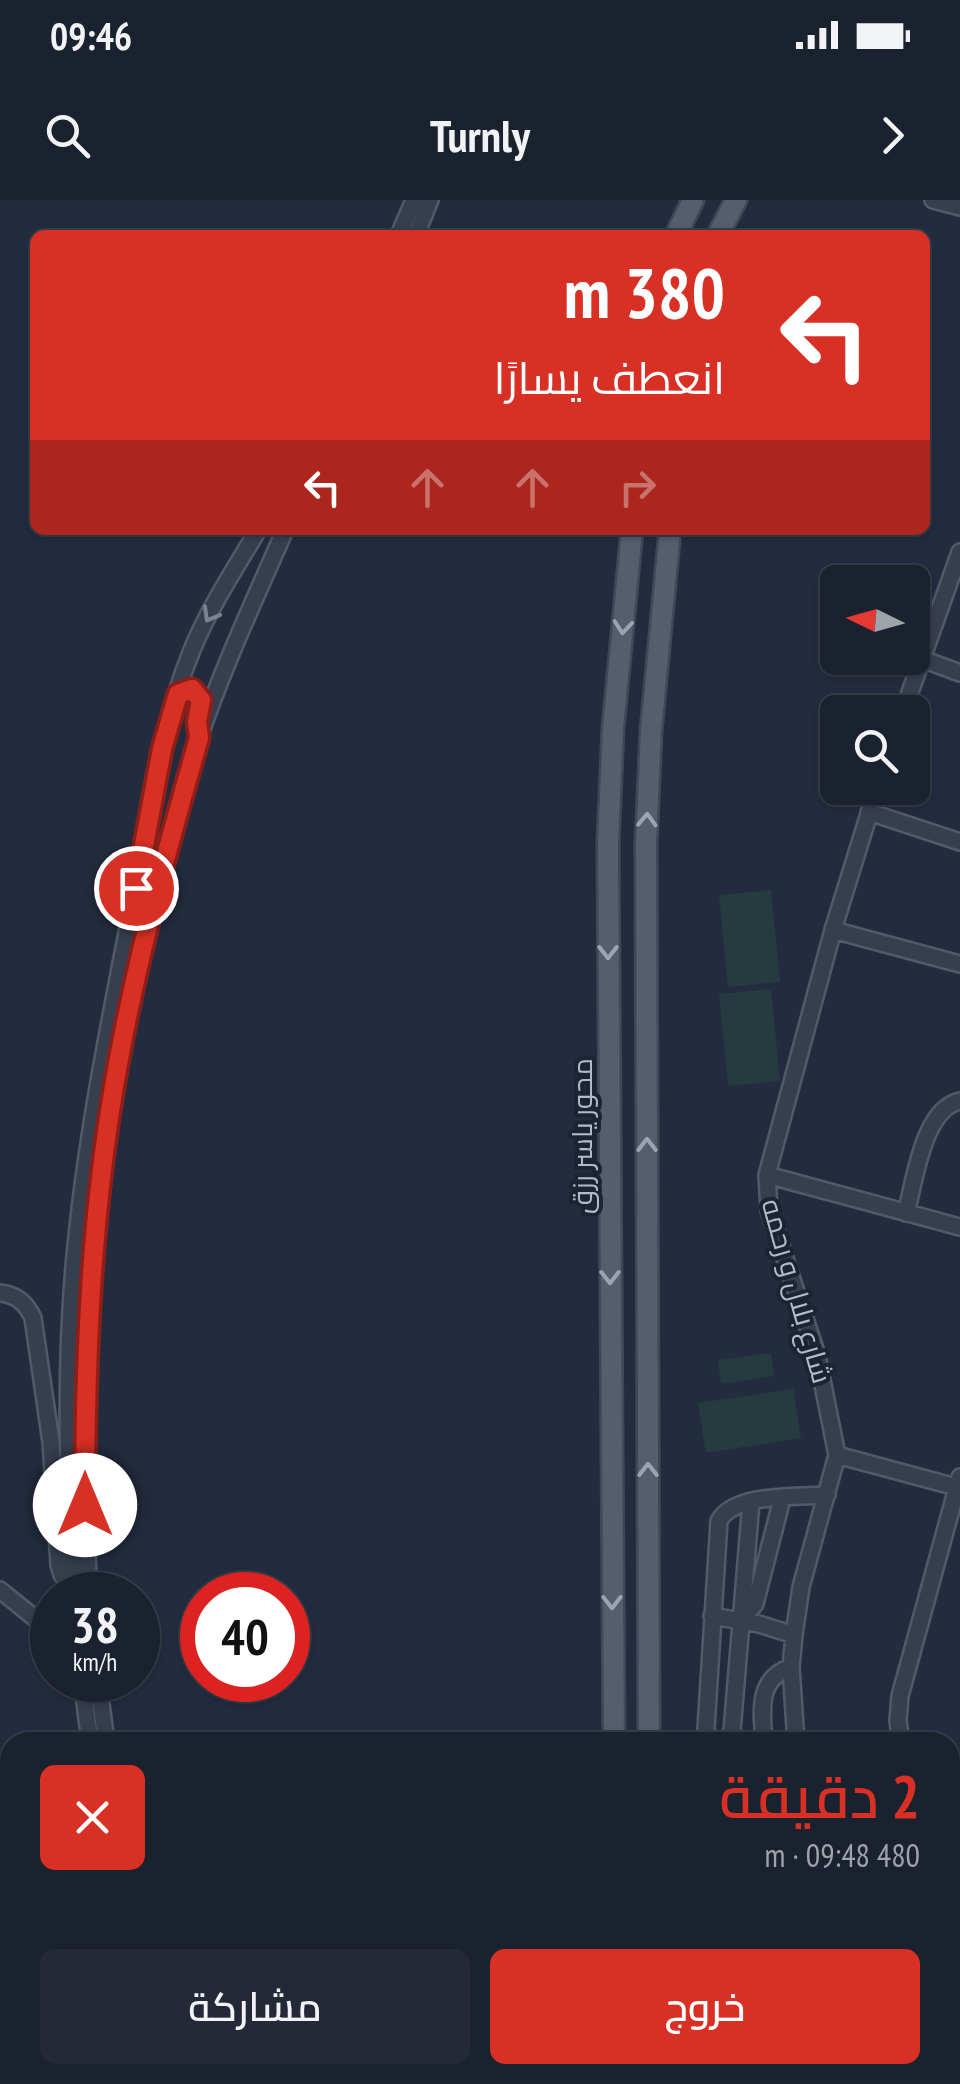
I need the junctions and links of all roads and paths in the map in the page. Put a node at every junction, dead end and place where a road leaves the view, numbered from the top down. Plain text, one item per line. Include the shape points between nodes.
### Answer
1 (414, 200) edge
2 (430, 200) edge
3 (693, 200) edge
4 (736, 200) edge
5 (932, 200) edge
6 (960, 207) edge
7 (401, 230) edge
8 (418, 230) edge
9 (678, 230) edge
10 (721, 230) edge
11 (255, 535) edge
12 (283, 535) edge
13 (632, 535) edge
14 (670, 535) edge
15 (960, 552) edge
16 (930, 636) edge
17 (930, 662) edge
18 (960, 672) edge
19 (178, 694) junction
20 (199, 738) junction
21 (871, 805) edge
22 (869, 812) junction
23 (960, 842) edge
24 (833, 930) junction
25 (960, 964) edge
26 (960, 1100) edge
27 (767, 1174) junction
28 (906, 1212) junction
29 (960, 1228) edge
30 (0, 1294) edge
31 (69, 1441) junction
32 (51, 1442) junction
33 (837, 1454) junction
34 (959, 1484) edge
35 (827, 1495) junction
36 (782, 1498) junction
37 (751, 1502) junction
38 (61, 1572) edge
39 (76, 1572) edge
40 (79, 1572) edge
41 (0, 1590) edge
42 (30, 1616) edge
43 (712, 1616) junction
44 (741, 1620) junction
45 (794, 1635) junction
46 (791, 1667) junction
47 (85, 1702) edge
48 (101, 1702) edge
49 (89, 1732) edge
50 (105, 1732) edge
51 (614, 1732) edge
52 (649, 1732) edge
53 (706, 1732) edge
54 (731, 1732) edge
55 (764, 1732) edge
56 (795, 1732) edge
57 (900, 1732) edge

1 - 7 street
2 - 8 street
3 - 9 main road
4 - 10 main road
5 - 6 street
11 -> 19 street via 202,628
12 - 20 street
13 -> 51 main road, محور ياسر رزق via 608,844
52 -> 14 main road via 646,844
15 - 16 street
17 - 18 street
19 - 20 street via 187,688 200,696
19 - 31 street via 158,767 92,1117 72,1298
20 - 40 street via 143,942 102,1163
21 - 22 street, شارع بلال و رحمه
22 - 23 street
22 - 24 street, شارع بلال و رحمه
24 - 25 street
24 - 27 street, شارع بلال و رحمه
26 - 28 street via 932,1121
27 - 28 street
27 - 33 street, شارع بلال و رحمه via 769,1210 818,1355
28 - 29 street
30 - 32 street via 18,1298 33,1318
31 - 32 street
31 - 39 street
32 - 38 street
33 - 34 street
33 - 35 street, شارع بلال و رحمه
34 - 57 street via 900,1696
35 - 36 street
35 - 45 street, شارع بلال و رحمه
36 - 37 street
36 - 44 street via 756,1604
37 - 43 street via 730,1506 719,1521
37 - 44 street
41 - 42 street
43 - 44 street
43 - 53 street
44 - 45 street
44 - 54 street
45 - 46 street, شارع بلال و رحمه
46 - 55 street via 764,1687
46 - 56 street, شارع بلال و رحمه
47 - 49 street
48 - 50 street

